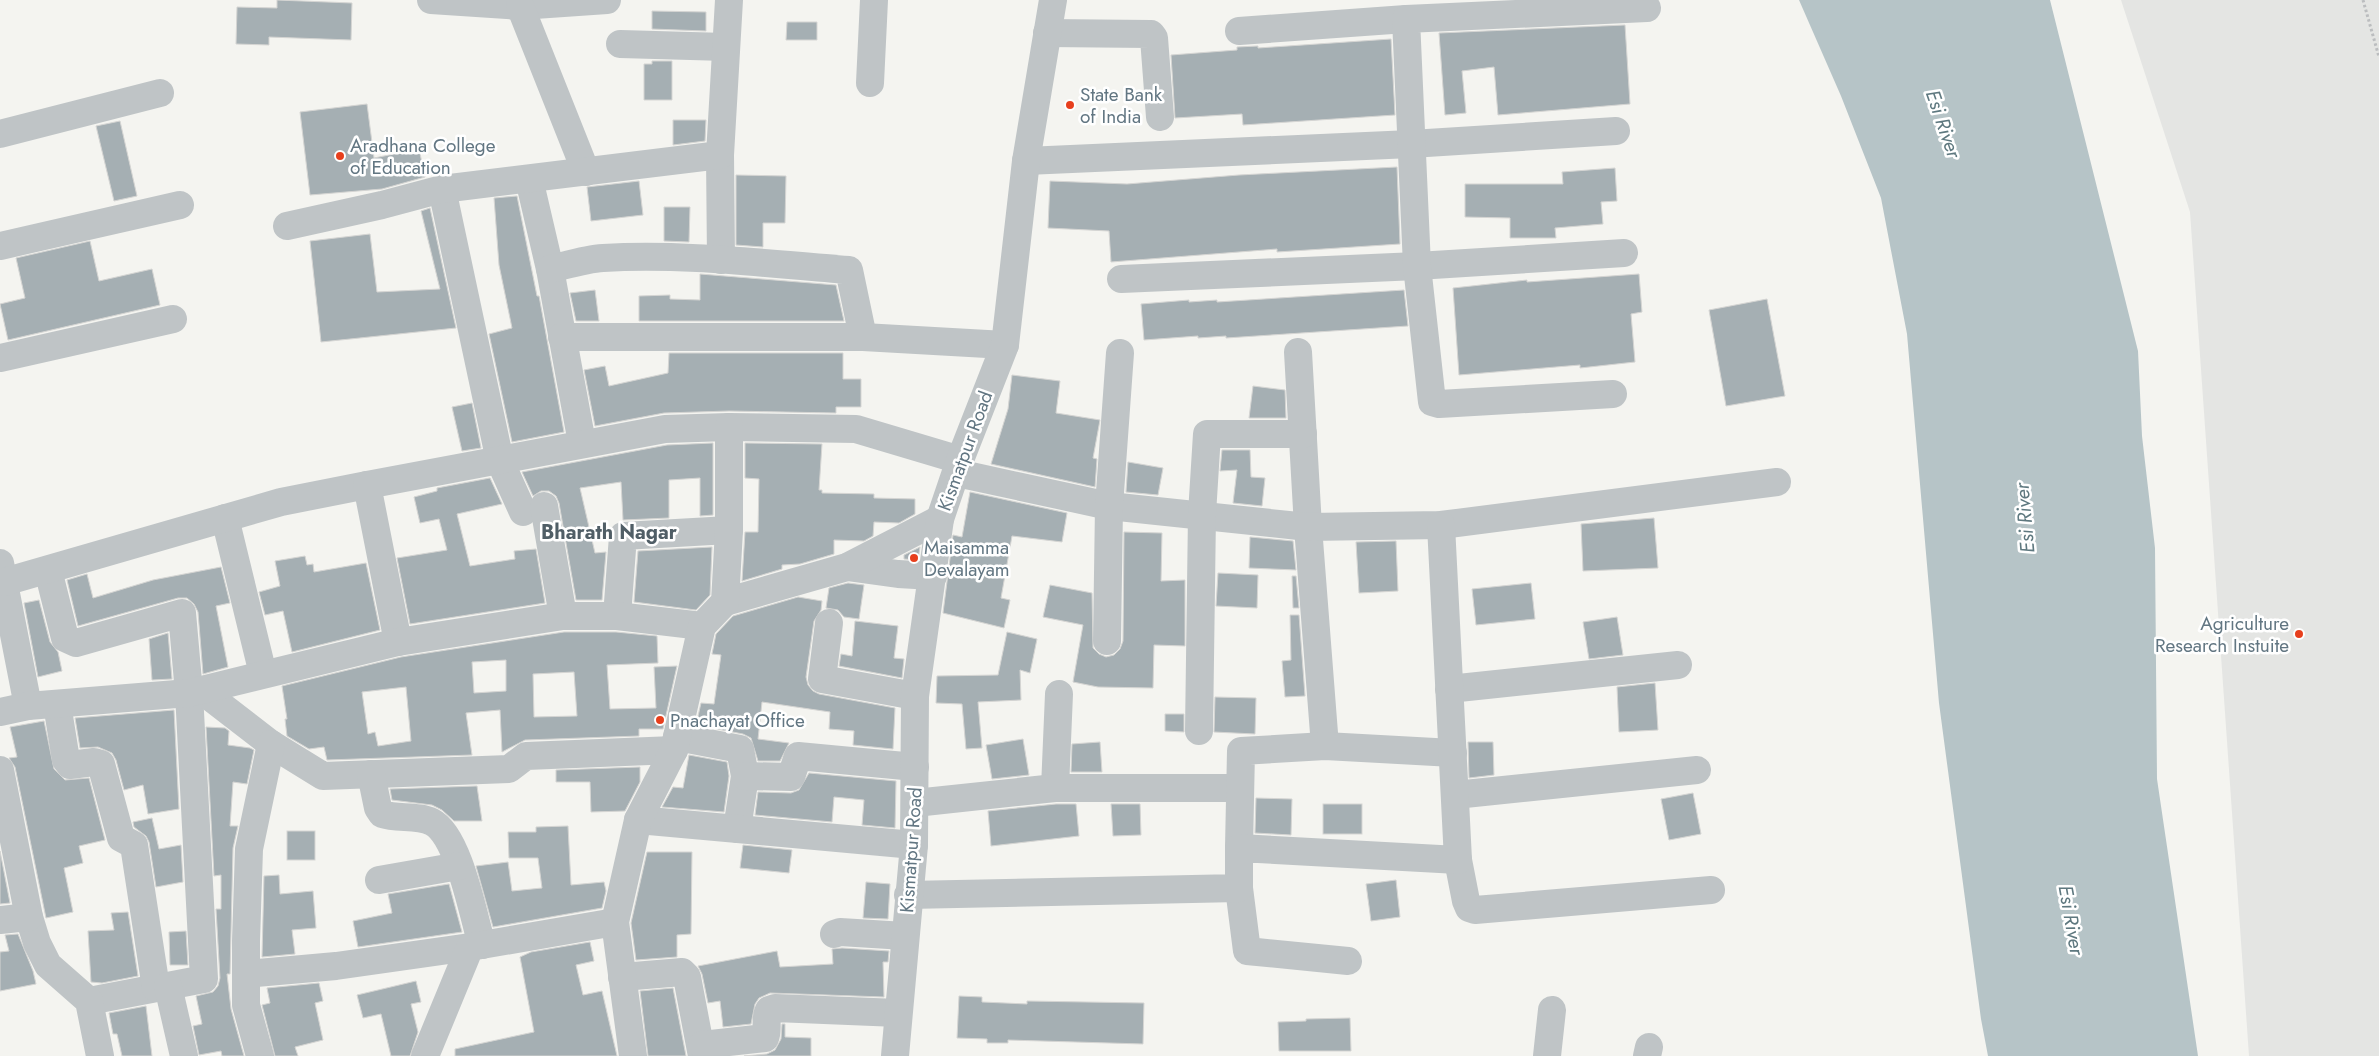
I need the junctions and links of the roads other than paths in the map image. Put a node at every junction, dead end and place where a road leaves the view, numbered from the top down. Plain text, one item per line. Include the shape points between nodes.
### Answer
1 (431, 0) edge
2 (607, 0) edge
3 (729, 0) edge
4 (874, 0) edge
5 (1053, 0) edge
6 (520, 6) junction
7 (1647, 8) dead end
8 (1406, 19) junction
9 (1239, 31) dead end
10 (1047, 33) junction
11 (620, 44) dead end
12 (726, 47) junction
13 (870, 83) dead end
14 (160, 93) dead end
15 (1160, 117) dead end
16 (1616, 131) dead end
17 (0, 134) edge
18 (1411, 144) junction
19 (720, 155) junction
20 (1026, 161) junction
21 (586, 172) junction
22 (529, 179) junction
23 (442, 189) junction
24 (180, 205) dead end
25 (287, 226) dead end
26 (0, 246) edge
27 (1624, 253) dead end
28 (721, 260) junction
29 (1418, 266) junction
30 (550, 269) junction
31 (1121, 279) dead end
32 (173, 319) dead end
33 (562, 337) junction
34 (863, 337) junction
35 (1005, 345) junction
36 (1298, 352) dead end
37 (1120, 353) dead end
38 (0, 358) edge
39 (1613, 394) dead end
40 (729, 427) junction
41 (1302, 434) junction
42 (582, 443) junction
43 (500, 461) junction
44 (958, 467) junction
45 (1777, 482) dead end
46 (367, 485) junction
47 (1109, 506) junction
48 (1202, 514) junction
49 (225, 518) junction
50 (940, 519) junction
51 (1441, 525) junction
52 (1308, 527) junction
53 (729, 530) junction
54 (847, 567) junction
55 (48, 570) junction
56 (2, 573) edge
57 (933, 576) junction
58 (725, 602) junction
59 (563, 616) junction
60 (617, 616) junction
61 (829, 623) dead end
62 (702, 626) junction
63 (1107, 641) dead end
64 (398, 642) junction
65 (1678, 664) dead end
66 (263, 674) junction
67 (1449, 689) junction
68 (195, 692) junction
69 (1059, 694) dead end
70 (915, 696) junction
71 (57, 704) junction
72 (28, 706) junction
73 (0, 712) edge
74 (1200, 731) dead end
75 (675, 743) junction
76 (271, 744) junction
77 (1325, 746) junction
78 (1453, 754) junction
79 (915, 767) junction
80 (0, 770) edge
81 (1697, 770) dead end
82 (371, 774) junction
83 (745, 776) junction
84 (1055, 788) junction
85 (1240, 788) junction
86 (1455, 795) junction
87 (915, 803) junction
88 (638, 820) junction
89 (737, 829) junction
90 (914, 845) junction
91 (1240, 848) junction
92 (1458, 860) junction
93 (459, 866) junction
94 (379, 880) dead end
95 (1239, 888) junction
96 (1710, 890) dead end
97 (908, 895) junction
98 (30, 917) junction
99 (0, 920) edge
100 (615, 922) junction
101 (834, 934) dead end
102 (905, 936) junction
103 (246, 941) junction
104 (202, 942) junction
105 (476, 946) junction
106 (1348, 961) dead end
107 (246, 974) junction
108 (622, 977) junction
109 (162, 987) junction
110 (89, 1001) junction
111 (1552, 1010) dead end
112 (898, 1012) junction
113 (702, 1051) edge
114 (100, 1056) edge
115 (184, 1056) edge
116 (260, 1056) edge
117 (425, 1056) edge
118 (633, 1056) edge
119 (895, 1056) edge
120 (1547, 1056) edge

1 - 6 street
2 - 6 street
3 - 12 street
4 - 13 street
5 - 10 street, Kismatpur Road
6 - 21 street
7 - 8 street
8 - 9 street
8 - 18 street
10 - 15 street via 1151,34 1154,38
10 - 20 street, Kismatpur Road
11 - 12 street
12 - 19 street
14 - 17 street
16 - 18 street
18 - 20 street
18 - 29 street
19 - 21 street
19 - 28 street
20 - 35 street, Kismatpur Road
21 - 22 street
22 - 23 street
22 - 30 street
23 - 25 street
23 - 43 street
24 - 26 street
27 - 29 street
28 - 30 street via 601,258
28 - 34 street via 849,270
29 - 31 street
29 - 39 street via 1432,402
30 - 33 street
32 - 38 street
33 - 34 street
33 - 42 street
34 - 35 street
35 - 44 street, Kismatpur Road
36 - 41 street
37 - 47 street
40 - 42 street via 665,429
40 - 44 street via 856,429
40 - 53 street
41 - 48 street via 1207,434
41 - 52 street
42 - 43 street
43 - 46 street
43 - 59 street via 534,509
44 - 47 street
44 - 50 street, Kismatpur Road
45 - 51 street
46 - 49 street via 281,502
46 - 64 street
47 - 48 street
47 - 63 street
48 - 52 street
48 - 74 street
49 - 55 street
49 - 66 street
50 - 54 street
50 - 57 street, Kismatpur Road
51 - 52 street
51 - 67 street
52 - 77 street
53 - 58 street
53 - 60 street via 623,536
54 - 57 street
54 - 58 street
55 - 56 street
55 - 68 street via 66,638 70,642 182,613
56 - 72 street
57 - 70 street, Kismatpur Road
58 - 62 street
59 - 60 street
59 - 64 street
60 - 62 street
61 - 70 street via 822,679
62 - 75 street
64 - 66 street
65 - 67 street
66 - 68 street
67 - 78 street
68 - 71 street
68 - 76 street
68 - 104 street
69 - 84 street
70 - 79 street, Kismatpur Road
71 - 72 street
71 - 109 street via 66,760 70,765 101,764 121,838 134,846
72 - 73 street
75 - 82 street via 526,756 509,769
75 - 83 street via 740,749
75 - 88 street
76 - 82 street via 323,776
76 - 103 street via 249,849
77 - 78 street
77 - 85 street via 1241,751
78 - 86 street
79 - 83 street via 798,756 791,777
79 - 87 street, Kismatpur Road
80 - 98 street
81 - 86 street
82 - 93 street via 382,814 431,821 444,831 454,846
83 - 89 street
84 - 85 street
84 - 87 street
85 - 91 street
86 - 92 street
87 - 90 street, Kismatpur Road
88 - 89 street
88 - 100 street
89 - 90 street
90 - 97 street, Kismatpur Road
91 - 92 street
91 - 95 street
92 - 96 street via 1466,902 1475,910
93 - 94 street
93 - 105 street
95 - 97 street
95 - 106 street via 1247,951
97 - 102 street, Kismatpur Road
98 - 99 street
98 - 110 street via 48,966
100 - 105 street
100 - 108 street
101 - 102 street
102 - 112 street, Kismatpur Road
103 - 104 street
103 - 107 street
104 - 109 street via 204,979
105 - 107 street via 336,966
105 - 117 street
107 - 116 street via 246,1005
108 - 113 street via 682,972 690,983
108 - 118 street
109 - 110 street
109 - 115 street
110 - 114 street
111 - 120 street
112 - 113 street via 775,1008 766,1016 765,1038
112 - 119 street, Kismatpur Road

